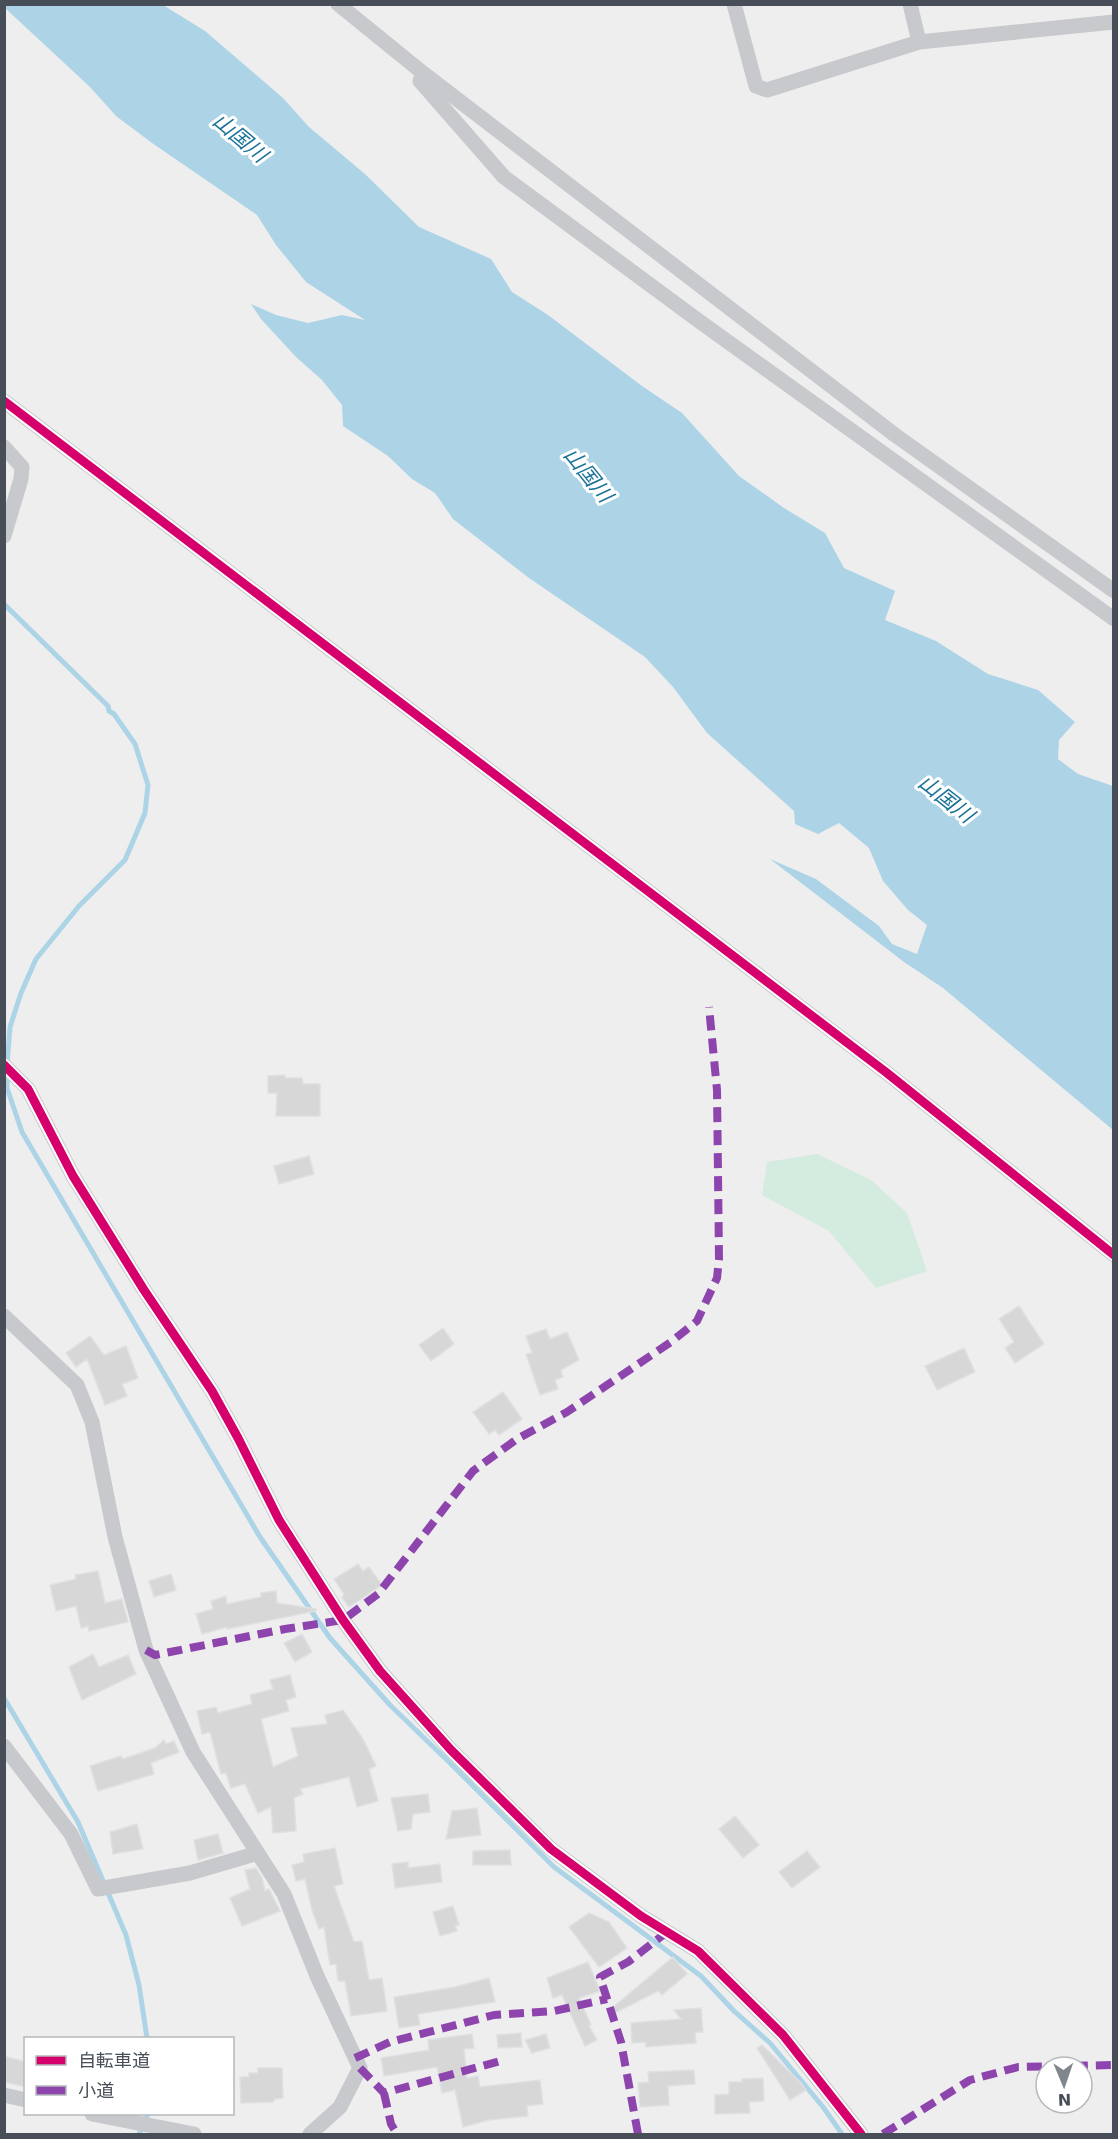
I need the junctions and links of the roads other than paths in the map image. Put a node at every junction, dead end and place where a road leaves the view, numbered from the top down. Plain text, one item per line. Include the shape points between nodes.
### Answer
1 (338, 4) edge
2 (734, 4) edge
3 (910, 4) edge
4 (1113, 22) edge
5 (919, 42) junction
6 (423, 73) junction
7 (4, 401) edge
8 (4, 447) edge
9 (4, 536) edge
10 (1113, 591) edge
11 (1113, 619) edge
12 (4, 1065) edge
13 (1113, 1255) edge
14 (4, 1316) edge
15 (4, 1746) edge
16 (258, 1853) junction
17 (4, 2095) edge
18 (24, 2100) edge
19 (97, 2115) edge
20 (194, 2134) edge
21 (310, 2134) edge
22 (861, 2134) edge

1 - 6 street
2 - 5 street via 756,86 767,90
3 - 5 street
4 - 5 street
6 - 10 street via 895,435
6 - 11 street via 420,81 504,177
7 - 13 street via 887,1072
8 - 9 street via 22,467
12 - 22 street via 28,1089 72,1176 212,1391 279,1520 380,1671 451,1750 551,1849 641,1916 698,1951 783,2034
14 - 16 street via 77,1385 92,1422 115,1537 146,1650 193,1752
15 - 16 street via 71,1834 98,1888 190,1873
16 - 21 street via 284,1894 360,2068 340,2107
17 - 18 street
19 - 20 street

